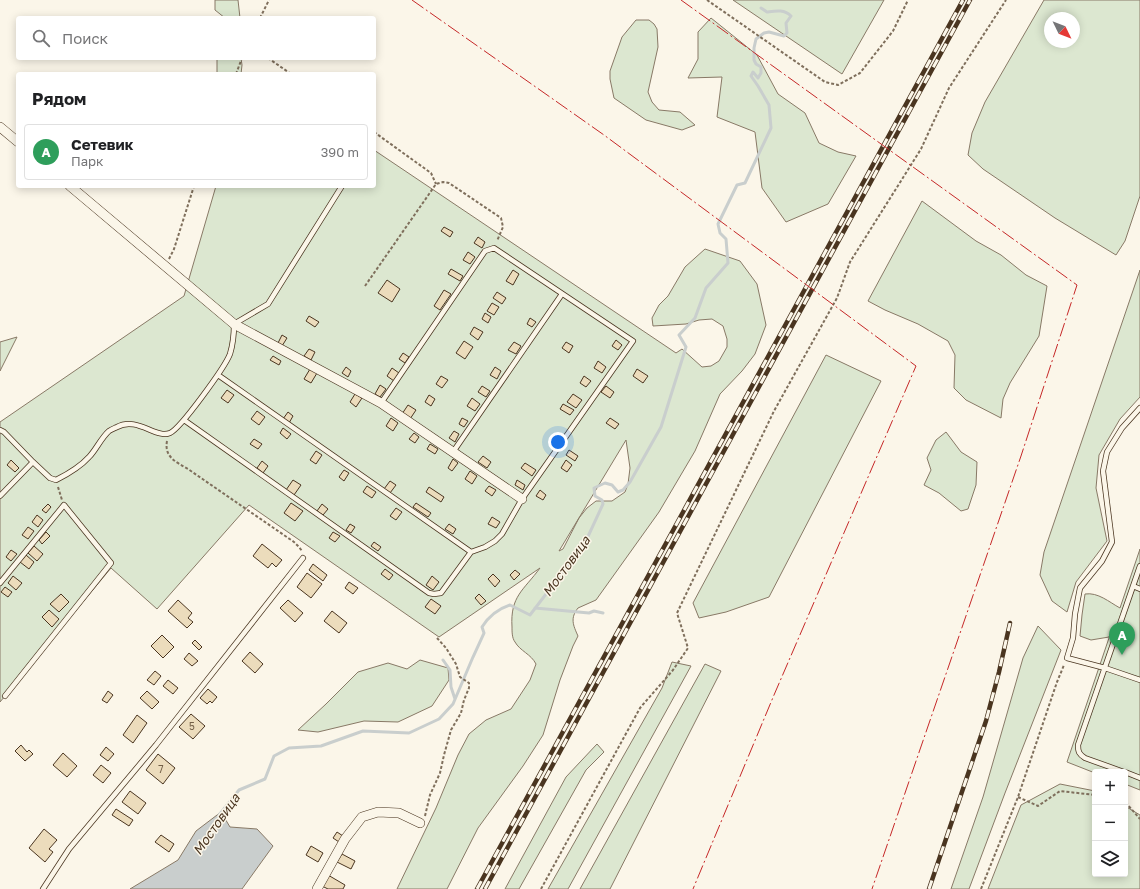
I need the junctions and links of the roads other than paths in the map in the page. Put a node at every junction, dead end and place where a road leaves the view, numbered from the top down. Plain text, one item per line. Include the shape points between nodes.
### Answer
1 (0, 127) edge
2 (16, 140) edge
3 (72, 188) edge
4 (341, 188) edge
5 (562, 294) junction
6 (234, 324) junction
7 (218, 375) junction
8 (381, 403) junction
9 (1140, 408) edge
10 (184, 420) junction
11 (0, 430) edge
12 (453, 452) junction
13 (33, 462) junction
14 (0, 496) edge
15 (522, 499) junction
16 (471, 552) junction
17 (303, 558) road end
18 (1140, 566) edge
19 (0, 583) edge
20 (1133, 586) junction
21 (1140, 588) edge
22 (1105, 668) junction
23 (1140, 680) edge
24 (5, 696) dead end
25 (1116, 769) edge
26 (1128, 773) edge
27 (1140, 778) edge
28 (420, 823) road end
29 (43, 889) edge
30 (317, 889) edge

1 - 2 street
3 - 6 street
4 - 6 lane via 268,304
5 - 8 lane via 494,248 485,251
5 - 12 lane
5 - 15 lane via 633,341
6 - 7 lane via 230,355
6 - 8 street
7 - 10 lane
7 - 16 lane
8 - 12 street
9 - 22 lane via 1122,428 1107,452 1102,471 1112,542 1102,561 1080,588 1067,658
10 - 13 lane via 169,433 161,434 135,424 122,424 109,431 88,458 56,480 50,478
10 - 16 lane via 429,593 441,593
11 - 13 lane
12 - 15 street
13 - 14 lane
15 - 16 lane via 502,534 485,547
17 - 29 lane via 156,745 69,849
18 - 20 lane
19 - 24 lane via 64,505 111,563
20 - 21 lane
20 - 22 lane
22 - 23 lane
22 - 25 lane via 1078,751 1085,758
26 - 27 lane
28 - 30 street via 399,813 378,812 362,817 345,839

